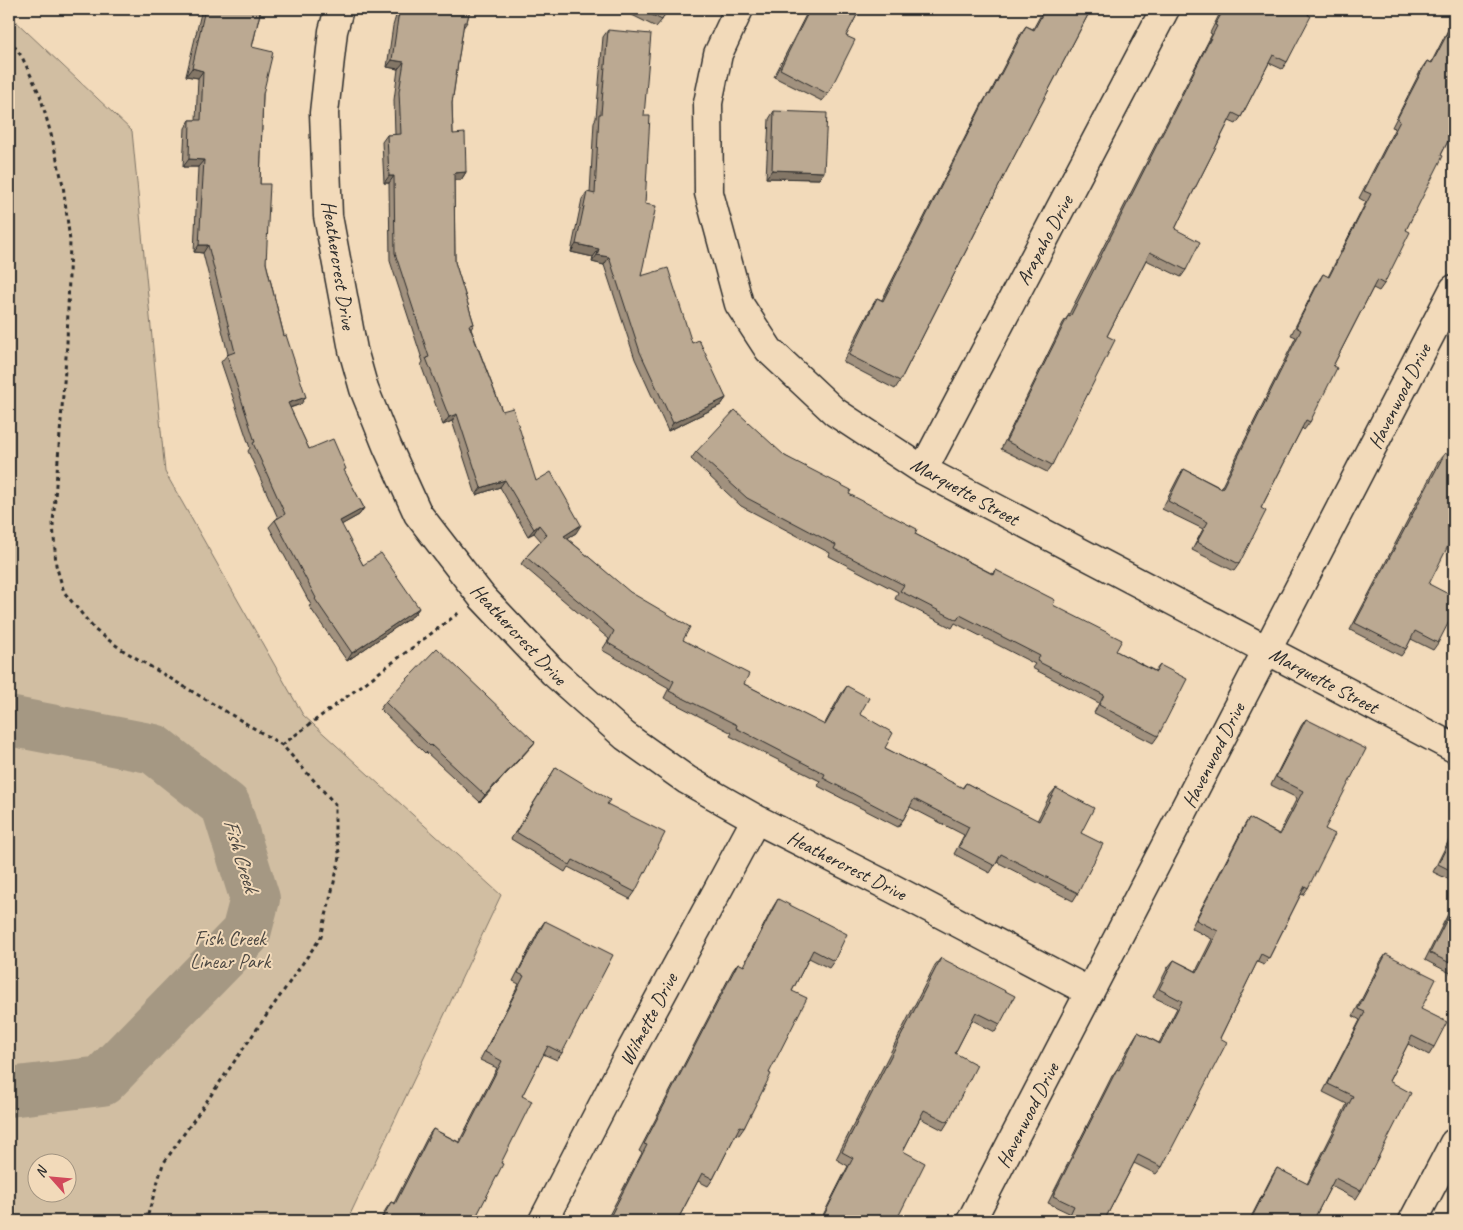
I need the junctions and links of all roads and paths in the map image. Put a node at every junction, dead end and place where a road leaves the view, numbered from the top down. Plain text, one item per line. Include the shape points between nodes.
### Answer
1 (339, 9) edge
2 (739, 9) edge
3 (1165, 9) edge
4 (9, 39) edge
5 (1454, 289) edge
6 (923, 470) junction
7 (482, 597) junction
8 (1267, 650) junction
9 (282, 745) junction
10 (1454, 748) edge
11 (756, 819) junction
12 (1090, 992) junction
13 (1454, 1143) edge
14 (146, 1221) edge
15 (544, 1221) edge
16 (971, 1221) edge
17 (1413, 1221) edge

1 - 7 street, Heathercrest Drive via 333,31 324,113 328,216 352,350 364,389 418,514
2 - 6 street, Marquette Street via 718,54 708,102 709,193 739,304 769,350 835,412
3 - 6 street, Arapaho Drive
4 - 9 path via 22,57 42,104 63,185 70,241 67,344 53,523 56,565 64,592 95,630
5 - 8 street, Havenwood Drive
6 - 8 street, Marquette Street
7 - 9 path
7 - 11 street, Heathercrest Drive via 553,672 626,736 686,780
8 - 10 street, Marquette Street
8 - 12 street, Havenwood Drive
9 - 14 path via 335,804 335,832 340,857 321,937 164,1164
11 - 12 street, Heathercrest Drive
11 - 15 street, Wilmette Drive via 625,1062
12 - 16 street, Havenwood Drive
13 - 17 street

